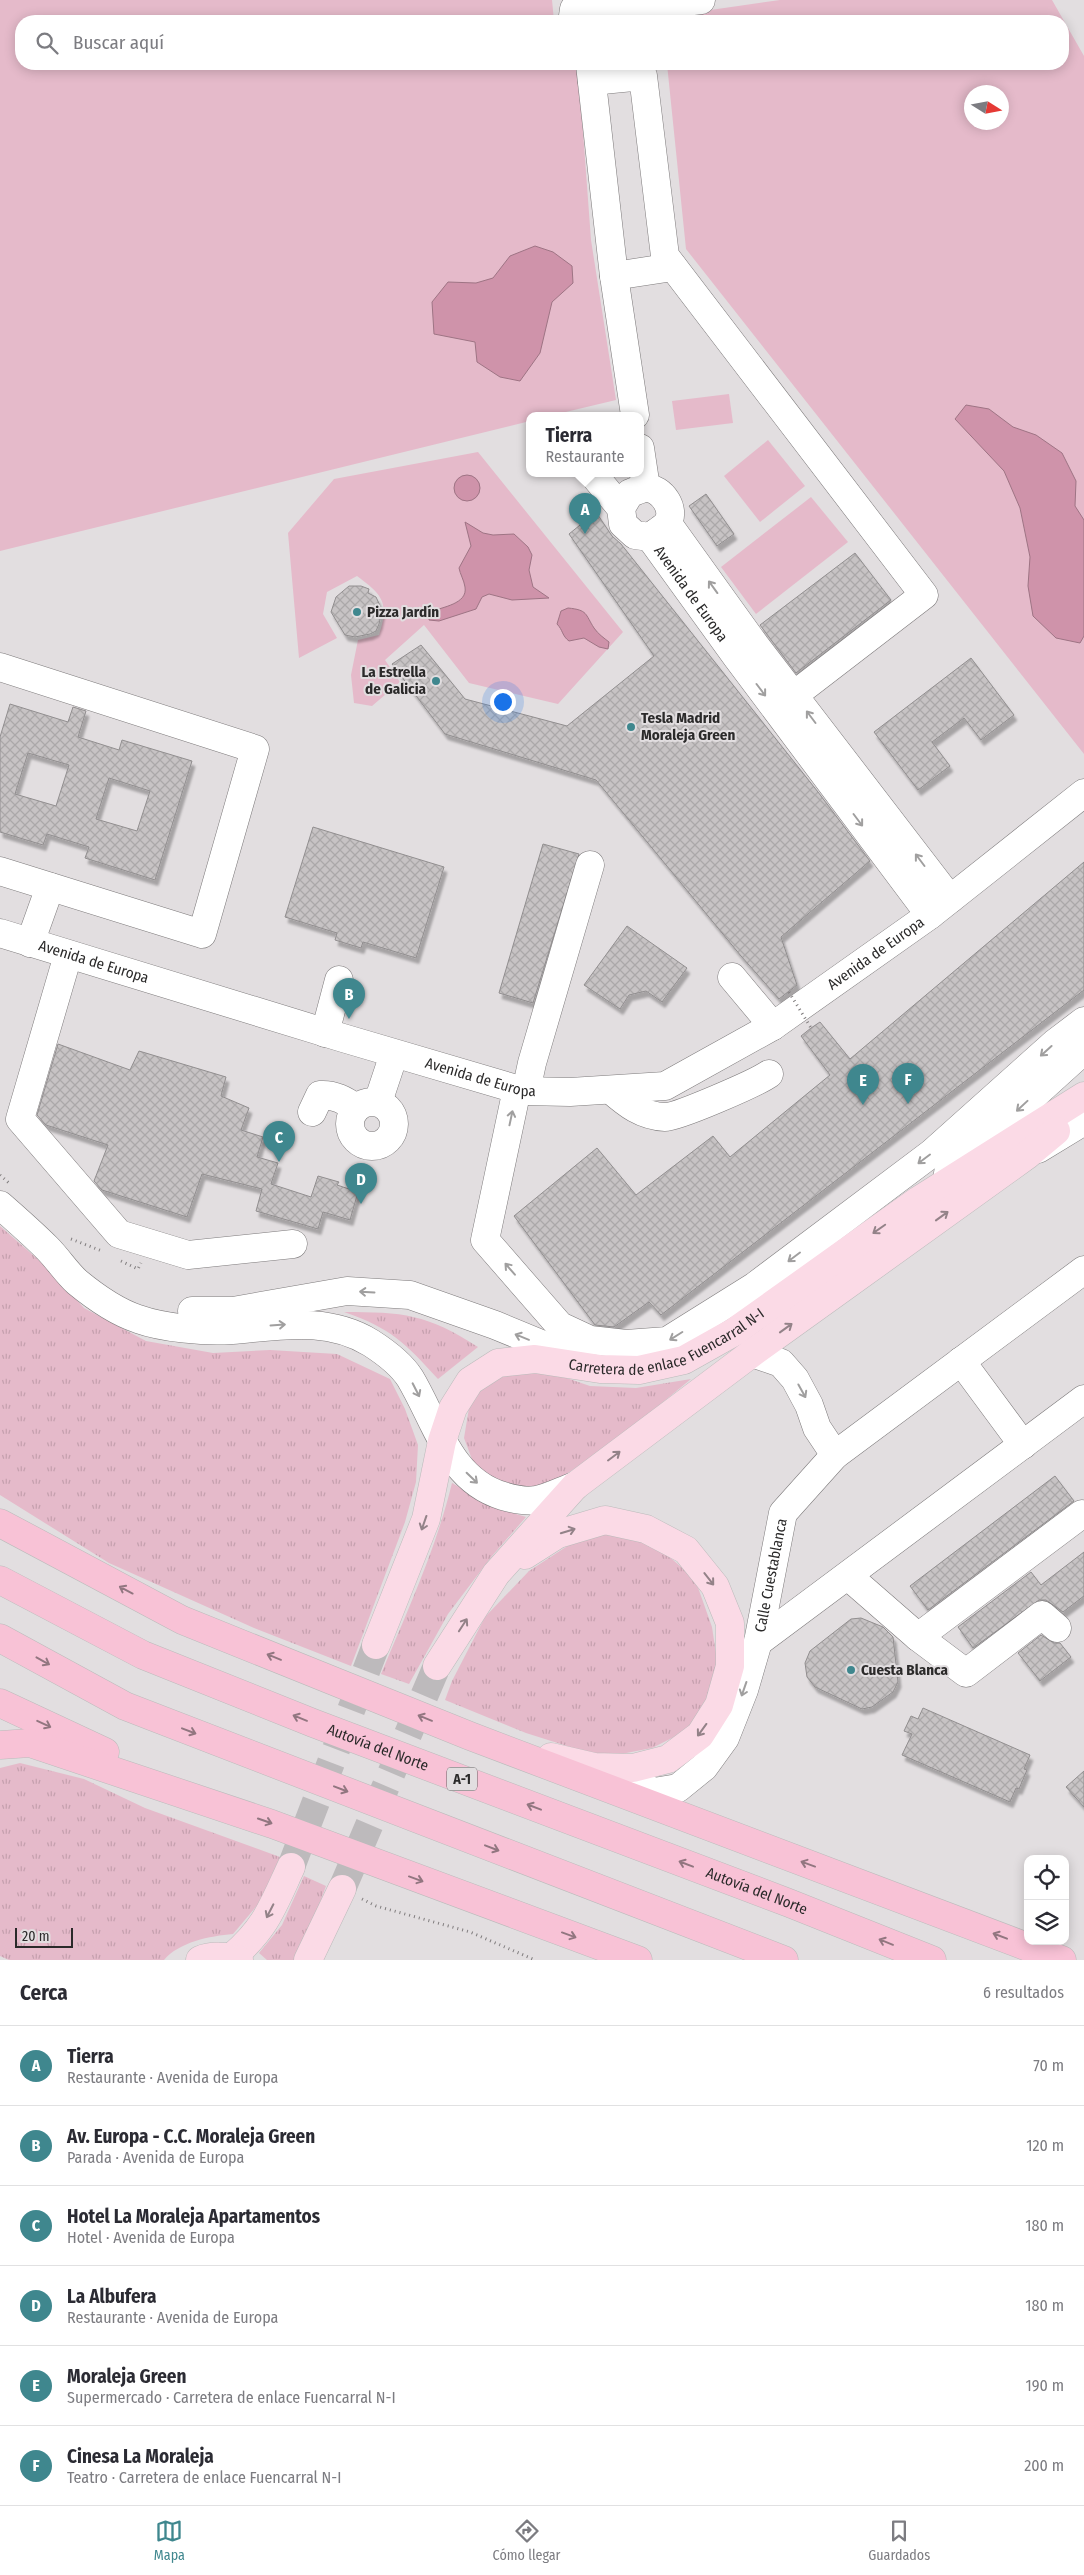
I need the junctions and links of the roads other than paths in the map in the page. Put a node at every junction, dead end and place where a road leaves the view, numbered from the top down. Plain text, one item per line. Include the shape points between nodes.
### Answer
1 (701, 0) edge
2 (606, 15) edge
3 (591, 73) edge
4 (673, 267) junction
5 (614, 276) junction
6 (635, 412) edge
7 (644, 475) edge
8 (595, 477) edge
9 (646, 488) junction
10 (621, 508) junction
11 (659, 530) junction
12 (737, 656) junction
13 (0, 667) edge
14 (794, 695) junction
15 (817, 761) junction
16 (1084, 794) edge
17 (590, 865) dead end
18 (0, 871) edge
19 (50, 887) junction
20 (940, 907) junction
21 (0, 933) edge
22 (30, 943) junction
23 (68, 955) junction
24 (732, 977) dead end
25 (339, 980) dead end
26 (1084, 1021) edge
27 (773, 1026) junction
28 (325, 1033) junction
29 (1084, 1050) edge
30 (394, 1054) junction
31 (769, 1074) dead end
32 (522, 1090) junction
33 (611, 1090) junction
34 (1084, 1096) edge
35 (1084, 1108) edge
36 (312, 1112) dead end
37 (1084, 1121) edge
38 (1026, 1156) junction
39 (919, 1200) junction
40 (0, 1205) edge
41 (58, 1243) junction
42 (292, 1244) dead end
43 (1084, 1270) edge
44 (752, 1352) junction
45 (961, 1361) junction
46 (600, 1368) junction
47 (1084, 1399) edge
48 (442, 1440) junction
49 (1023, 1445) junction
50 (835, 1455) junction
51 (575, 1486) junction
52 (1082, 1514) dead end
53 (0, 1523) edge
54 (496, 1574) junction
55 (848, 1576) junction
56 (0, 1580) edge
57 (1057, 1628) dead end
58 (918, 1637) junction
59 (0, 1638) edge
60 (758, 1642) junction
61 (376, 1645) tunnel mouth
62 (436, 1666) tunnel mouth
63 (0, 1703) edge
64 (470, 1736) junction
65 (0, 1745) edge
66 (594, 1767) junction
67 (218, 1806) junction
68 (291, 1866) tunnel mouth
69 (342, 1888) joint
70 (235, 1959) edge
71 (200, 1960) edge
72 (308, 1960) edge
73 (320, 1960) edge
74 (638, 1960) edge
75 (784, 1960) edge
76 (932, 1960) edge
77 (1062, 1960) edge

1 - 2 street
3 - 4 street via 643,76 665,256
3 - 5 street
4 - 5 street
4 - 14 street via 924,595
5 - 6 street
7 - 9 street
8 - 10 street
9 - 10 street via 630,493
9 - 11 street via 658,491 667,500 670,512
10 - 11 street via 623,524 635,535
11 - 12 street, Avenida de Europa
12 - 14 street, Avenida de Europa
12 -> 15 street, Avenida de Europa
13 - 19 street via 255,749 202,934
15 -> 14 street, Avenida de Europa
15 - 20 street, Avenida de Europa
16 - 20 street, Avenida de Europa
17 - 32 street
18 - 19 street
19 - 22 street
20 - 27 street, Avenida de Europa
21 - 22 street, Avenida de Europa
22 - 23 street, Avenida de Europa
23 - 28 street, Avenida de Europa
23 - 42 street via 20,1118 119,1234 188,1255
24 - 27 street
25 - 28 street
26 -> 32 street via 932,1153 755,1286 667,1341 626,1344 590,1340 560,1326 485,1240
27 - 33 street, Avenida de Europa via 665,1086
28 - 30 street, Avenida de Europa
29 -> 39 street
30 - 32 street, Avenida de Europa
30 - 36 street via 367,1105 320,1095
31 - 33 street via 754,1084 666,1117 633,1110
32 - 33 street, Avenida de Europa
34 - 39 main road, Carretera de enlace Fuencarral N-I
35 - 38 main road, Carretera de enlace Fuencarral N-I
37 - 38 street
44 -> 38 main road, Carretera de enlace Fuencarral N-I
39 -> 46 main road, Carretera de enlace Fuencarral N-I via 734,1332 684,1360 639,1370
40 - 41 street
46 -> 41 street via 410,1295 347,1291 233,1311 177,1312 154,1307 120,1294
41 -> 48 street via 77,1282 110,1305 138,1319 171,1326 230,1330 305,1324 350,1332 391,1357 409,1377
43 - 45 street, Calle Cuestablanca
44 -> 50 street via 781,1363 795,1379
51 -> 44 main road, Carretera de enlace Fuencarral N-I
45 - 49 street
45 - 50 street, Calle Cuestablanca
46 - 48 main road, Carretera de enlace Fuencarral N-I via 534,1359 498,1363 470,1380 453,1408
47 - 49 street, Calle Cuestablanca
48 -> 51 street via 457,1464 476,1483 494,1493 514,1499 536,1500
48 -> 61 main road, Carretera de enlace Fuencarral N-I via 426,1519
49 - 55 street, Calle Cuestablanca
50 - 60 street, Calle Cuestablanca via 783,1513
51 - 54 main road, Carretera de enlace Fuencarral N-I
52 - 58 street
64 -> 53 highway via 182,1620
62 -> 54 main road, Carretera de enlace Fuencarral N-I
54 -> 66 main road, Carretera de enlace Fuencarral N-I via 558,1534 605,1520 646,1529 686,1550 714,1586 730,1623 730,1666 719,1705 700,1735 668,1760 633,1768
55 - 58 street
55 - 60 street, Calle Cuestablanca
76 -> 56 highway, Autovía del Norte / A-1 via 152,1658
57 - 58 street via 1042,1616 966,1673
59 -> 75 highway via 126,1706
60 -> 66 street via 725,1738 704,1767 678,1788 654,1792
63 -> 67 highway
64 - 66 main road, Carretera de enlace Fuencarral N-I
77 -> 64 highway
65 - 67 highway via 30,1743
67 -> 74 highway
68 -> 70 main road via 269,1915
69 - 72 main road
69 - 73 street
70 - 71 main road via 206,1957

